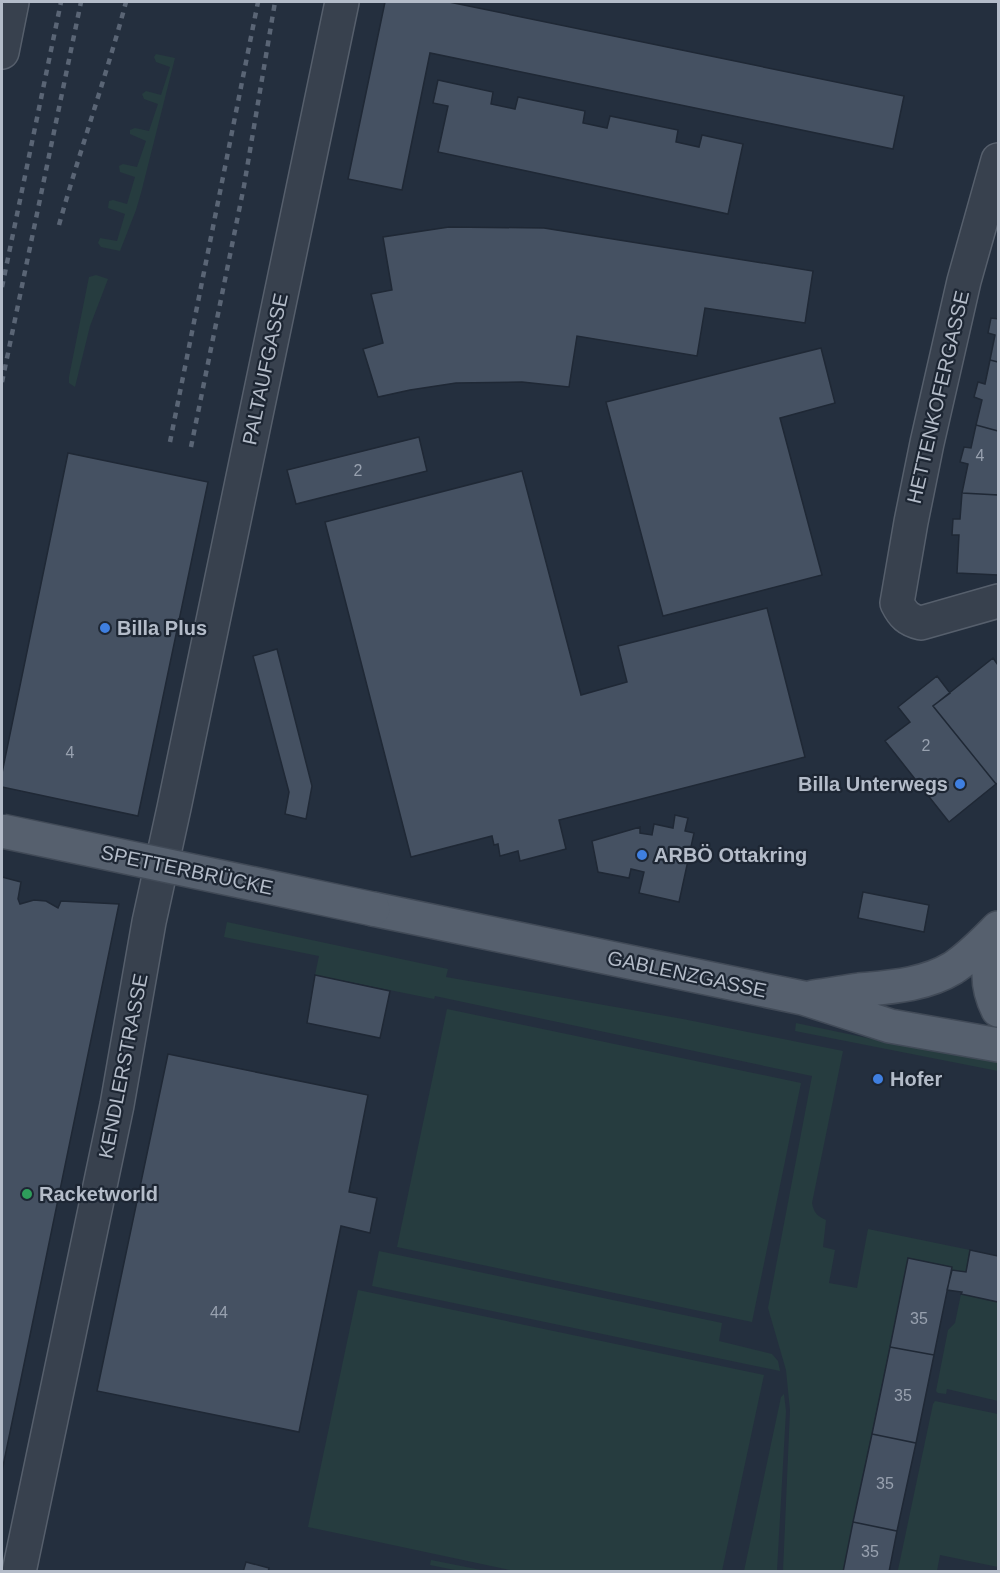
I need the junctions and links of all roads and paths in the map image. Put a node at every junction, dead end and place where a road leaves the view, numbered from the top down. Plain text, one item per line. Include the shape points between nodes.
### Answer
1 (12, 2) edge
2 (342, 2) edge
3 (2, 52) edge
4 (999, 160) edge
5 (999, 601) edge
6 (189, 737) joint
7 (2, 831) edge
8 (374, 909) joint
9 (999, 928) edge
10 (999, 937) edge
11 (803, 998) junction
12 (999, 1010) edge
13 (999, 1045) edge
14 (19, 1572) edge

1 - 3 street
2 - 6 street, PALTAUFGASSE
4 - 5 street, HETTENKOFERGASSE via 964,280 910,522 897,603 909,620 921,623
6 - 14 street, KENDLERSTRASSE
7 - 8 main road, SPETTERBRÜCKE, bridge
8 - 11 main road, GABLENZGASSE
9 - 11 main road via 953,968 925,980
10 - 12 main road via 988,967 989,985
11 - 13 main road, GABLENZGASSE via 890,1026

